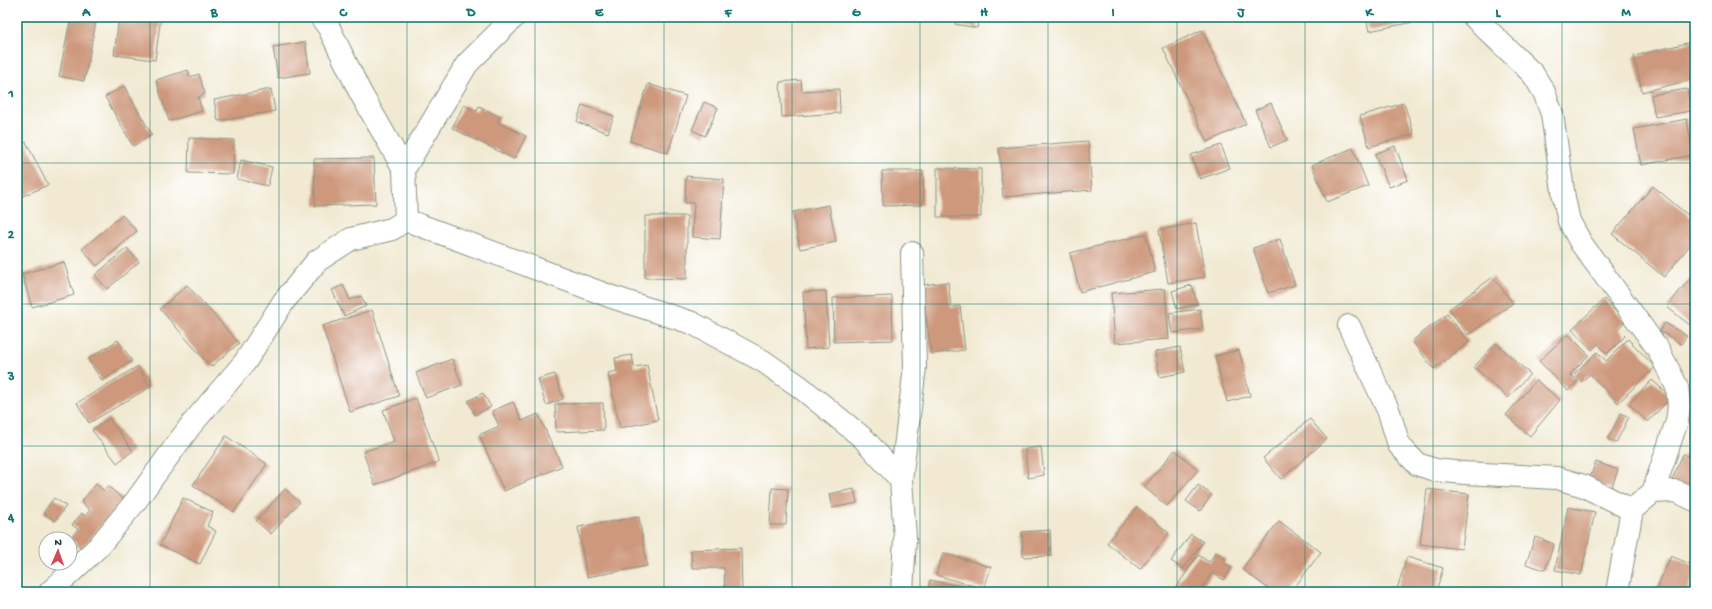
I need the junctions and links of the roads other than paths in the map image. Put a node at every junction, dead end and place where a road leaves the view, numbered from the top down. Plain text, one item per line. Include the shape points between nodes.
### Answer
1 (321, 17) edge
2 (514, 17) edge
3 (1474, 17) edge
4 (404, 169) junction
5 (406, 220) junction
6 (912, 253) dead end
7 (1349, 326) dead end
8 (901, 480) junction
9 (1653, 492) junction
10 (1695, 500) edge
11 (1632, 510) junction
12 (50, 592) edge
13 (902, 592) edge
14 (1617, 592) edge

1 - 4 street
2 - 4 street via 467,64
3 - 9 street via 1534,74 1544,92 1552,114 1569,221 1581,242 1658,349 1676,387 1679,406 1677,422
4 - 5 street
5 - 8 street via 612,297 692,323 763,361 799,386 863,438
5 - 12 street via 392,229 351,239 317,261 284,302 245,362 192,425 98,547
6 - 8 street via 915,367
7 - 11 street via 1389,412 1399,445 1417,464 1435,470 1464,473 1557,478 1584,486
8 - 13 street via 905,538
9 - 10 street via 1676,491
9 - 11 street
11 - 14 street

